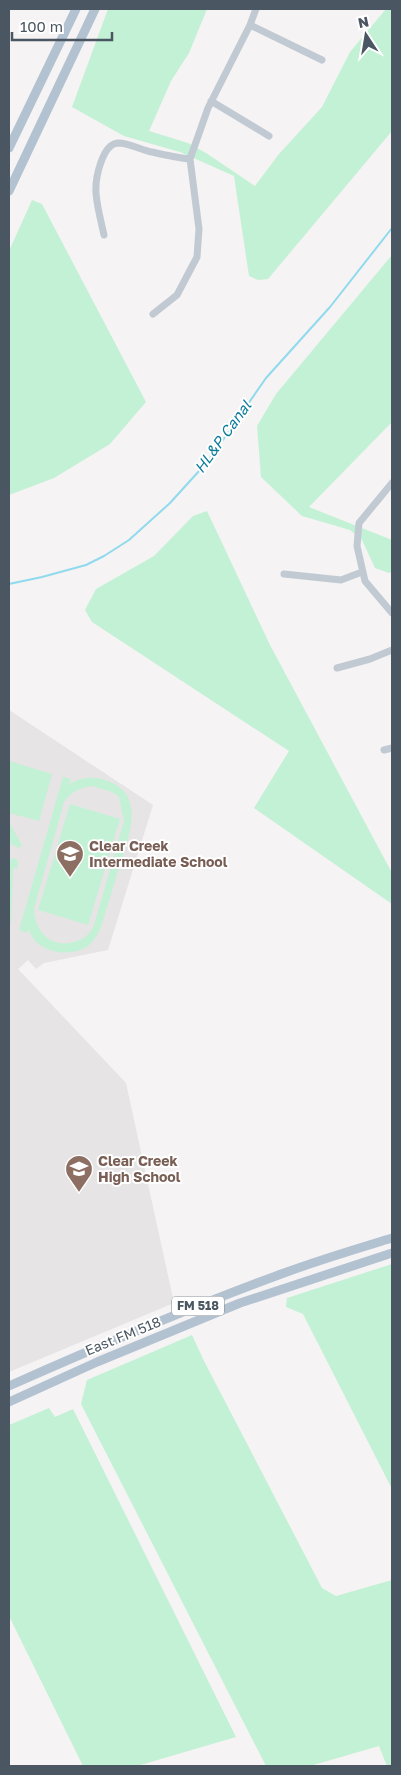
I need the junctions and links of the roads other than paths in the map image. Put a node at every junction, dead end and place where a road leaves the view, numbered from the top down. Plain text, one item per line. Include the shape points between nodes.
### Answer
1 (76, 9) edge
2 (95, 9) edge
3 (256, 9) edge
4 (250, 25) junction
5 (64, 33) junction
6 (81, 39) junction
7 (322, 60) dead end
8 (211, 101) junction
9 (269, 136) dead end
10 (9, 148) edge
11 (190, 159) junction
12 (9, 191) edge
13 (104, 235) dead end
14 (153, 314) dead end
15 (392, 483) edge
16 (362, 572) junction
17 (284, 574) dead end
18 (392, 613) edge
19 (392, 650) edge
20 (337, 668) dead end
21 (392, 748) edge
22 (384, 750) dead end
23 (392, 1238) edge
24 (392, 1253) edge
25 (286, 1272) junction
26 (291, 1286) junction
27 (165, 1319) junction
28 (169, 1332) junction
29 (93, 1349) junction
30 (97, 1362) junction
31 (9, 1386) edge
32 (9, 1402) edge

1 - 5 main road
2 - 6 main road
3 - 4 street
4 - 7 street
4 - 8 street
5 - 6 main road
5 - 10 main road
6 - 12 main road
8 - 9 street
8 - 11 street
11 - 13 street via 124,143 115,143 108,148 102,158 96,191
11 - 14 street via 199,229 197,257 177,294
15 - 16 street via 359,523 357,546
16 - 17 street via 341,580
16 - 18 street via 365,581
19 - 20 street
21 - 22 street
23 - 25 main road, East FM 518 / FM 518
24 - 26 main road, East FM 518 / FM 518
25 - 26 main road
25 - 27 main road, East FM 518 / FM 518
26 - 28 main road, East FM 518 / FM 518
27 - 28 main road
27 - 29 main road, East FM 518 / FM 518
28 - 30 main road, East FM 518 / FM 518
29 - 30 main road
29 - 31 main road, East FM 518 / FM 518
30 - 32 main road, East FM 518 / FM 518

